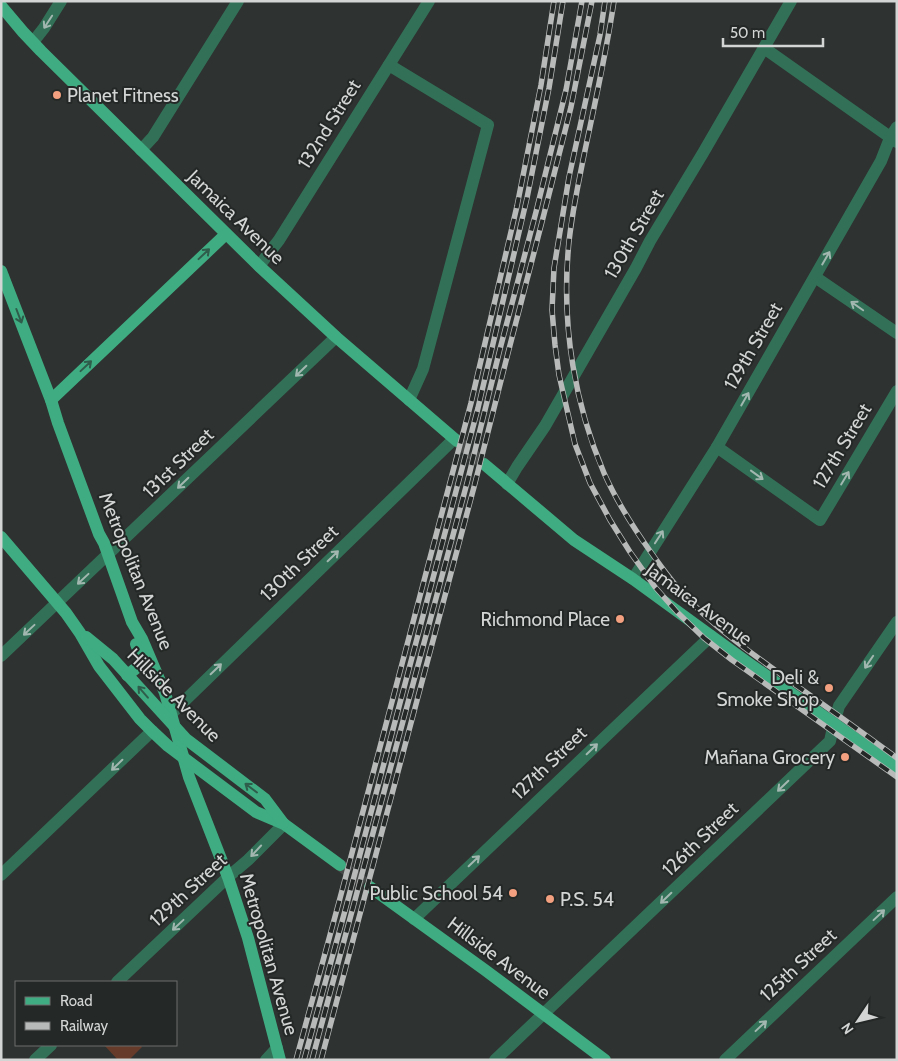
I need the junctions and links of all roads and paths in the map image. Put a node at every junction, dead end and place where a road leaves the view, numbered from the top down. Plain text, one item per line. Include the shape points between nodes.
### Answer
1 (61, 1) edge
2 (238, 1) edge
3 (430, 1) edge
4 (791, 1) edge
5 (1, 6) edge
6 (33, 42) junction
7 (764, 48) junction
8 (389, 65) junction
9 (895, 136) edge
10 (142, 150) junction
11 (226, 234) junction
12 (259, 266) junction
13 (1, 271) edge
14 (815, 277) junction
15 (897, 333) edge
16 (336, 337) junction
17 (897, 391) edge
18 (51, 400) junction
19 (409, 400) junction
20 (456, 440) joint
21 (717, 447) junction
22 (484, 464) tunnel mouth
23 (507, 484) junction
24 (1, 537) edge
25 (108, 554) junction
26 (633, 579) junction
27 (57, 603) junction
28 (132, 622) junction
29 (897, 622) edge
30 (80, 633) junction
31 (711, 636) junction
32 (1, 656) edge
33 (128, 675) junction
34 (171, 714) junction
35 (834, 722) junction
36 (175, 728) junction
37 (152, 731) junction
38 (183, 757) junction
39 (897, 768) edge
40 (284, 824) junction
41 (340, 865) tunnel mouth
42 (1, 875) edge
43 (228, 877) junction
44 (370, 887) tunnel mouth
45 (897, 897) edge
46 (414, 919) junction
47 (118, 981) edge
48 (544, 1014) junction
49 (49, 1046) edge
50 (279, 1054) edge
51 (35, 1060) edge
52 (266, 1060) edge
53 (496, 1060) edge
54 (605, 1060) edge
55 (725, 1060) edge

1 -> 6 street
2 - 10 street
3 - 8 street, 132nd Street
4 - 7 street, 130th Street
5 - 6 main road, Jamaica Avenue
6 - 10 main road, Jamaica Avenue
7 - 9 street
7 - 23 street, 130th Street via 545,426
8 - 12 street, 132nd Street via 279,240
8 - 19 street via 488,125 423,368
14 -> 9 street, 129th Street
10 - 11 main road, Jamaica Avenue
11 - 12 main road, Jamaica Avenue
18 -> 11 main road
12 - 16 main road, Jamaica Avenue
13 -> 18 main road, Metropolitan Avenue
15 -> 14 street
21 -> 14 street, 129th Street
16 - 19 main road, Jamaica Avenue
16 -> 25 street, 131st Street
21 -> 17 street, 127th Street via 820,520
18 - 25 main road, Metropolitan Avenue
19 - 20 main road, Jamaica Avenue
34 -> 20 street, 130th Street
26 -> 21 street, 129th Street
22 - 23 main road, Jamaica Avenue
23 - 26 main road, Jamaica Avenue via 574,540
24 - 27 main road, Hillside Avenue
25 -> 27 street, 131st Street
25 - 28 main road, Metropolitan Avenue
26 - 31 main road, Jamaica Avenue
27 - 30 main road, Hillside Avenue
27 -> 32 street, 131st Street
28 - 33 main road via 142,659
28 - 34 main road, Metropolitan Avenue via 159,676
29 -> 35 street, 126th Street via 839,706
30 - 33 main road, Hillside Avenue
30 - 37 main road, Hillside Avenue via 99,666
31 - 35 main road, Jamaica Avenue
46 -> 31 street, 127th Street
36 -> 33 main road, Hillside Avenue
34 - 36 main road, Metropolitan Avenue
35 - 39 main road, Jamaica Avenue
35 -> 48 street, 126th Street via 830,741
36 - 38 main road, Metropolitan Avenue
40 -> 36 main road, Hillside Avenue via 265,799
37 - 38 main road, Hillside Avenue
37 -> 42 street
38 - 40 main road, Hillside Avenue via 256,812
38 - 43 main road, Metropolitan Avenue
40 - 41 main road, Hillside Avenue
40 -> 43 street, 129th Street
43 -> 47 street, 129th Street
43 - 50 main road, Metropolitan Avenue
44 - 46 main road, Hillside Avenue
55 -> 45 street, 125th Street
46 - 48 main road, Hillside Avenue
48 - 53 street, 126th Street
48 - 54 main road, Hillside Avenue
49 - 51 street
50 - 52 street

